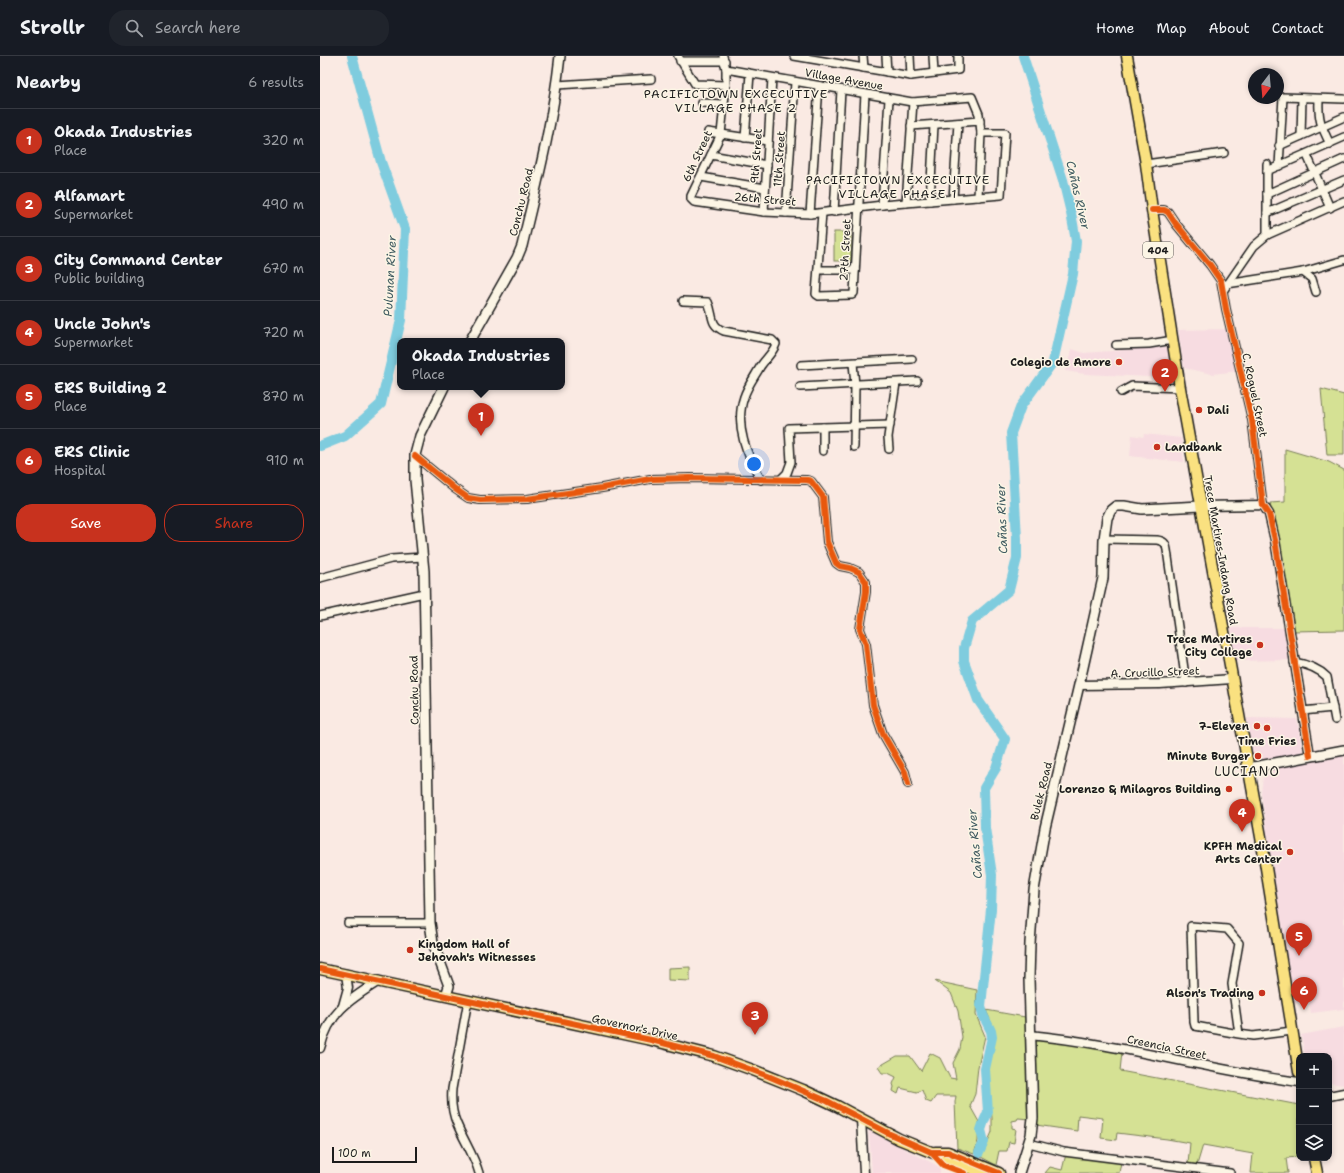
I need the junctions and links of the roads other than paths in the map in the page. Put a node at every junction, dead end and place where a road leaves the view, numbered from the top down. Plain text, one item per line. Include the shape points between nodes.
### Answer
1 (560, 56) edge
2 (794, 56) edge
3 (840, 56) edge
4 (863, 56) edge
5 (886, 56) edge
6 (910, 56) edge
7 (933, 56) edge
8 (958, 56) edge
9 (1127, 56) edge
10 (679, 58) edge
11 (724, 58) edge
12 (816, 58) edge
13 (840, 64) junction
14 (864, 68) junction
15 (726, 69) junction
16 (887, 72) junction
17 (934, 73) junction
18 (750, 74) junction
19 (911, 76) junction
20 (772, 78) junction
21 (651, 79) dead end
22 (795, 82) junction
23 (556, 85) junction
24 (726, 85) junction
25 (820, 86) junction
26 (841, 90) junction
27 (865, 94) junction
28 (1302, 98) junction
29 (889, 99) junction
30 (1319, 99) junction
31 (1344, 99) edge
32 (913, 102) junction
33 (702, 103) dead end
34 (724, 104) junction
35 (1344, 117) edge
36 (980, 121) junction
37 (958, 123) junction
38 (934, 125) junction
39 (911, 126) junction
40 (1322, 127) junction
41 (708, 132) dead end
42 (721, 134) junction
43 (981, 134) junction
44 (1301, 136) junction
45 (1344, 137) edge
46 (746, 138) junction
47 (768, 141) junction
48 (1330, 144) junction
49 (1279, 146) junction
50 (1224, 153) dead end
51 (1306, 154) junction
52 (711, 155) junction
53 (1344, 158) edge
54 (767, 164) junction
55 (1146, 164) junction
56 (1279, 166) junction
57 (1314, 172) junction
58 (701, 177) junction
59 (1344, 180) edge
60 (765, 188) junction
61 (1321, 190) junction
62 (1267, 194) junction
63 (978, 197) junction
64 (953, 199) junction
65 (692, 200) junction
66 (930, 201) junction
67 (1344, 201) edge
68 (906, 203) junction
69 (686, 205) dead end
70 (882, 205) junction
71 (858, 208) junction
72 (1330, 208) junction
73 (1152, 210) junction
74 (764, 212) junction
75 (834, 212) junction
76 (786, 213) junction
77 (822, 213) junction
78 (1267, 213) junction
79 (810, 214) junction
80 (1267, 236) junction
81 (1344, 260) edge
82 (818, 270) junction
83 (855, 270) junction
84 (1303, 272) junction
85 (1227, 284) junction
86 (1223, 291) junction
87 (1316, 292) dead end
88 (684, 301) dead end
89 (472, 338) edge
90 (1173, 340) junction
91 (1116, 346) dead end
92 (912, 359) dead end
93 (853, 363) junction
94 (801, 366) dead end
95 (917, 381) dead end
96 (896, 383) junction
97 (854, 385) junction
98 (800, 387) dead end
99 (1180, 388) junction
100 (443, 390) edge
101 (1121, 392) dead end
102 (890, 425) junction
103 (854, 426) junction
104 (823, 427) junction
105 (854, 447) dead end
106 (889, 449) dead end
107 (823, 452) dead end
108 (415, 456) junction
109 (761, 480) junction
110 (780, 480) junction
111 (1263, 505) junction
112 (1201, 506) junction
113 (1104, 539) junction
114 (422, 557) junction
115 (320, 578) edge
116 (424, 594) junction
117 (320, 616) edge
118 (1294, 662) junction
119 (1232, 678) junction
120 (1186, 683) junction
121 (1079, 685) junction
122 (1333, 708) junction
123 (1302, 711) junction
124 (1335, 720) dead end
125 (1344, 750) edge
126 (1310, 756) junction
127 (1248, 768) junction
128 (908, 784) dead end
129 (348, 923) dead end
130 (430, 924) junction
131 (320, 969) edge
132 (346, 974) junction
133 (380, 982) junction
134 (446, 996) junction
135 (468, 1000) junction
136 (343, 1006) junction
137 (1292, 1031) junction
138 (1239, 1034) junction
139 (1030, 1035) junction
140 (320, 1048) edge
141 (1296, 1054) edge
142 (1296, 1081) edge
143 (1344, 1093) edge
144 (1332, 1095) edge
145 (861, 1119) junction
146 (1029, 1143) junction
147 (945, 1158) junction
148 (1314, 1161) edge
149 (998, 1172) edge
150 (479, 1173) edge
151 (864, 1173) edge
152 (964, 1173) edge
153 (983, 1173) edge
154 (1019, 1173) edge
155 (1230, 1173) edge
156 (1316, 1173) edge

1 - 23 main road, Conchu Road
2 - 12 street
3 - 13 street
4 - 14 street
5 - 16 street
6 - 19 street
7 - 17 street
8 - 17 street via 958,70
9 - 55 main road, Trece Martires-Indang Road / 404
10 - 11 street
10 - 24 street via 695,84
11 - 15 street
12 - 13 street
13 - 14 street
14 - 16 street
15 - 18 street, Village Avenue
15 - 24 street, 6th Street
16 - 19 street
17 - 19 street
18 - 20 street, Village Avenue
18 - 46 street
20 - 22 street, Village Avenue
20 - 47 street, 9th Street
21 - 23 street
22 - 25 street, Village Avenue
22 - 76 street, 11th Street
23 - 89 main road, Conchu Road via 543,162 522,246
24 - 34 street, 6th Street
25 - 26 street, Village Avenue
25 - 79 street
26 - 27 street, Village Avenue
26 - 75 street
27 - 29 street, Village Avenue
27 - 71 street, 27th Street
28 - 30 street
28 - 44 street
28 - 49 street via 1283,97
29 - 32 street, Village Avenue
29 - 70 street
30 - 31 street
30 - 40 street
32 - 36 street, Village Avenue via 972,96
32 - 39 street
33 - 34 street
34 - 42 street, 6th Street
35 - 40 street
36 - 37 street
36 - 43 street
37 - 38 street
37 - 64 street
38 - 39 street
38 - 66 street
39 - 68 street
40 - 44 street
40 - 48 street
41 - 42 street
42 - 46 street
42 - 52 street, 6th Street
43 - 63 street
43 - 63 street, 26th Street via 1006,133 1001,195
44 - 49 street
45 - 48 street
46 - 47 street
47 - 54 street, 9th Street
48 - 51 street
49 - 56 street
50 - 55 street
51 - 56 street
51 - 57 street
52 - 54 street
52 - 58 street, 6th Street
53 - 57 street
54 - 60 street, 9th Street
55 - 73 main road, Trece Martires-Indang Road / 404
56 - 62 street via 1267,167
57 - 61 street
57 - 62 street
58 - 60 street
58 - 65 street, 6th Street
59 - 61 street
60 - 74 street, 9th Street
61 - 72 street
61 - 78 street
62 - 78 street
63 - 64 street, 26th Street
64 - 66 street, 26th Street
65 - 69 street, 6th Street
65 - 74 street, 26th Street
66 - 68 street, 26th Street
67 - 72 street
68 - 70 street, 26th Street
70 - 71 street, 26th Street
71 - 75 street, 26th Street
71 - 83 street, 27th Street
72 - 80 street
73 - 86 street, C. Roguel Street via 1168,212 1216,272
73 - 90 main road, Trece Martires-Indang Road / 404
74 - 76 street, 26th Street
75 - 77 street, 26th Street
76 - 79 street, 26th Street
77 - 79 street, 26th Street
77 - 82 street
78 - 80 street
80 - 85 street via 1254,246
81 - 84 street
82 - 83 street
82 - 83 street, 27th Street via 816,294 852,296
84 - 85 street
84 - 87 street via 1312,279
85 - 86 street
86 - 111 street, C. Roguel Street via 1252,420
88 - 109 street via 708,302 718,329 772,340 776,344 745,393 741,407 744,445
90 - 91 street
90 - 99 main road, Trece Martires-Indang Road / 404
92 - 93 street
93 - 94 street
93 - 97 street
95 - 96 street
96 - 97 street
96 - 102 street
97 - 98 street
97 - 103 street
99 - 101 street via 1132,386
99 - 112 main road, Trece Martires-Indang Road / 404
100 - 108 main road, Conchu Road via 420,436
102 - 103 street
102 - 106 street
103 - 104 street
103 - 105 street
104 - 107 street
104 - 110 street via 789,428 791,462 787,473
108 - 109 street via 455,490 468,498 480,500 526,499 650,479
108 - 114 main road, Conchu Road
109 - 110 street
110 - 128 street via 811,481 819,490 823,497 827,542 836,563 859,572 866,582 860,629 866,644 873,705 883,734
111 - 112 street
111 - 118 street via 1269,514 1275,540
112 - 113 main road, Bulek Road via 1116,506 1110,512
112 - 119 main road, Trece Martires-Indang Road / 404
113 - 120 street via 1158,540 1165,543
113 - 121 main road, Bulek Road via 1103,578
114 - 115 street via 391,559
114 - 116 main road, Conchu Road
116 - 117 street
116 - 130 main road, Conchu Road
118 - 122 street via 1311,666 1326,677
118 - 123 street
119 - 120 street, A. Crucillo Street
119 - 127 main road, Trece Martires-Indang Road / 404
120 - 121 street, A. Crucillo Street
121 - 139 main road, Bulek Road via 1045,828 1034,890 1030,943
122 - 123 street
122 - 124 street
123 - 126 street
125 - 126 main road
126 - 127 main road
127 - 137 main road, Trece Martires-Indang Road / 404
129 - 130 street
130 - 134 main road, Conchu Road via 433,943 449,986
131 - 132 main road, Governor's Drive
132 - 133 main road, Governor's Drive
132 - 136 street via 348,988
133 - 134 main road, Governor's Drive
133 - 136 street
134 - 135 main road, Governor's Drive
135 - 145 main road, Governor's Drive via 706,1054 789,1085
135 - 150 street via 451,1098 457,1124 472,1152
136 - 140 street via 327,1027
137 - 138 street via 1257,1036
137 - 141 main road, Trece Martires-Indang Road / 404
138 - 138 street via 1232,984 1240,944 1226,928 1193,926 1190,928 1194,1024
139 - 142 street, Creencia Street via 1062,1038
139 - 146 main road, Bulek Road via 1033,1118
143 - 144 street
145 - 147 main road, Governor's Drive
145 - 151 street
146 - 154 main road, Bulek Road
146 - 155 street via 1064,1152
147 - 149 main road, Governor's Drive
147 - 152 main road, Governor's Drive
147 - 153 main road, Governor's Drive
148 - 156 main road

